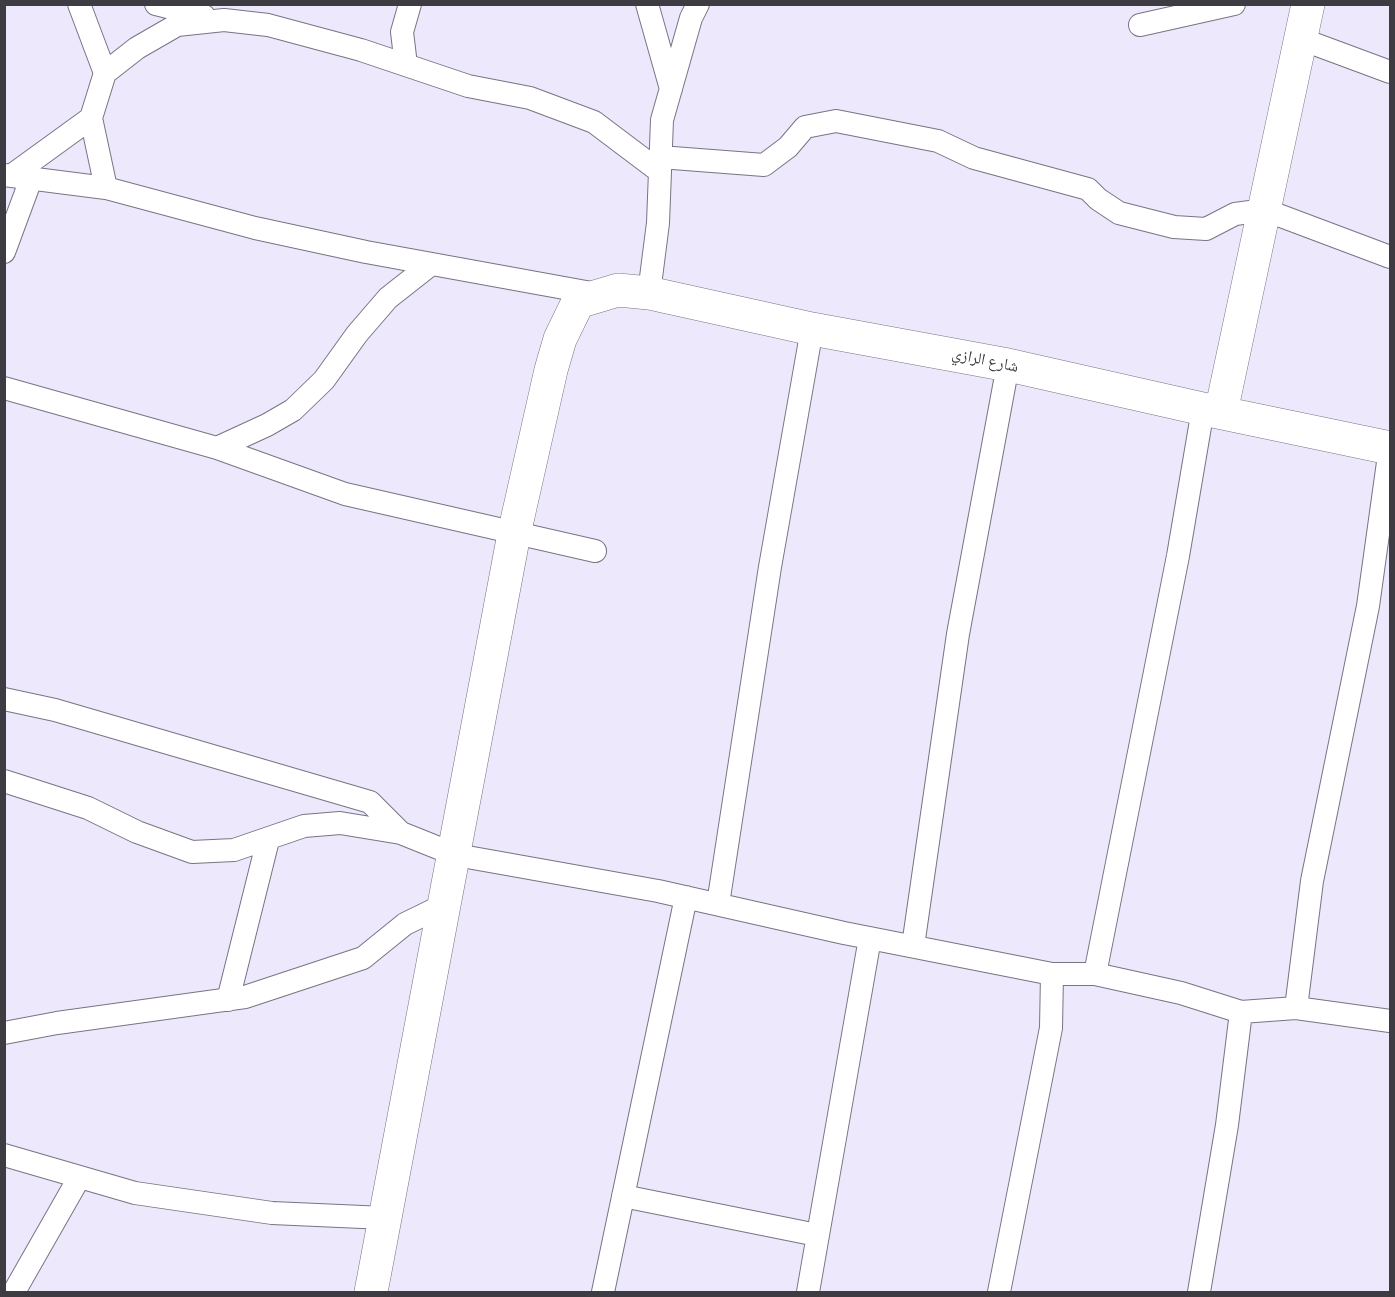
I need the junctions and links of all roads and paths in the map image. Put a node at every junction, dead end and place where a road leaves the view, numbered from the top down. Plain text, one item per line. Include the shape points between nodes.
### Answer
1 (79, 4) edge
2 (156, 4) edge
3 (410, 4) edge
4 (647, 4) edge
5 (698, 4) edge
6 (1234, 4) edge
7 (1305, 5) edge
8 (224, 20) junction
9 (1140, 24) dead end
10 (1301, 39) junction
11 (406, 65) junction
12 (1390, 72) edge
13 (105, 73) junction
14 (671, 89) junction
15 (91, 118) junction
16 (659, 164) junction
17 (16, 177) edge
18 (106, 188) junction
19 (1265, 210) junction
20 (4, 252) edge
21 (1390, 257) edge
22 (430, 265) junction
23 (649, 293) junction
24 (590, 298) junction
25 (812, 329) junction
26 (1008, 365) junction
27 (4, 388) edge
28 (1212, 411) junction
29 (218, 448) junction
30 (1390, 448) edge
31 (514, 534) junction
32 (595, 551) dead end
33 (4, 699) edge
34 (4, 781) edge
35 (400, 833) junction
36 (268, 840) junction
37 (456, 855) junction
38 (686, 897) junction
39 (446, 904) junction
40 (718, 904) junction
41 (870, 938) junction
42 (913, 946) junction
43 (1052, 974) junction
44 (1095, 974) junction
45 (228, 999) junction
46 (1296, 1008) junction
47 (1241, 1011) junction
48 (1390, 1020) edge
49 (4, 1033) edge
50 (4, 1155) edge
51 (79, 1178) junction
52 (623, 1196) junction
53 (385, 1218) junction
54 (818, 1235) junction
55 (14, 1293) edge
56 (371, 1293) edge
57 (603, 1293) edge
58 (808, 1293) edge
59 (999, 1293) edge
60 (1199, 1293) edge

1 - 13 street
2 - 8 street
3 - 11 street via 402,32
4 - 14 street
5 - 14 street via 690,18
6 - 9 street
7 - 10 street
8 - 11 street via 268,25
8 - 13 street via 177,25 137,48
10 - 12 street
10 - 19 street
11 - 16 street via 468,86 530,98 594,122
13 - 15 street
14 - 16 street via 662,120
15 - 17 street
15 - 18 street
16 - 19 street via 764,165 788,147 805,127 836,121 938,141 974,158 1088,189 1119,213 1174,227 1206,229 1235,214
16 - 23 street via 658,223
17 - 18 street
17 - 20 street
18 - 22 street via 255,228
19 - 21 street
19 - 28 street
22 - 24 street
22 - 29 street via 388,298 324,380 293,410
23 - 24 street, شارع الرازي via 618,290
23 - 25 street, شارع الرازي
24 - 31 street via 560,339
25 - 26 street, شارع الرازي
25 - 40 street via 770,567
26 - 28 street, شارع الرازي
26 - 42 street via 958,634
27 - 29 street
28 - 30 street, شارع الرازي
28 - 44 street via 1178,556
29 - 31 street via 345,494
30 - 46 street via 1368,606 1312,881
31 - 32 street
31 - 37 street
33 - 35 street via 55,710 370,802
34 - 36 street via 88,808 136,832 192,852 234,850
35 - 36 street via 340,823 304,826
35 - 37 street
36 - 45 street
37 - 38 street
37 - 39 street
38 - 40 street
38 - 52 street
39 - 45 street via 405,924 363,958 245,997
39 - 53 street
40 - 41 street
41 - 42 street
41 - 54 street
42 - 43 street
43 - 44 street
43 - 59 street via 1051,1028
44 - 47 street
45 - 49 street
46 - 47 street
46 - 48 street
47 - 60 street
50 - 51 street
51 - 53 street via 135,1193 272,1213
51 - 55 street
52 - 54 street
52 - 57 street
53 - 56 street
54 - 58 street

